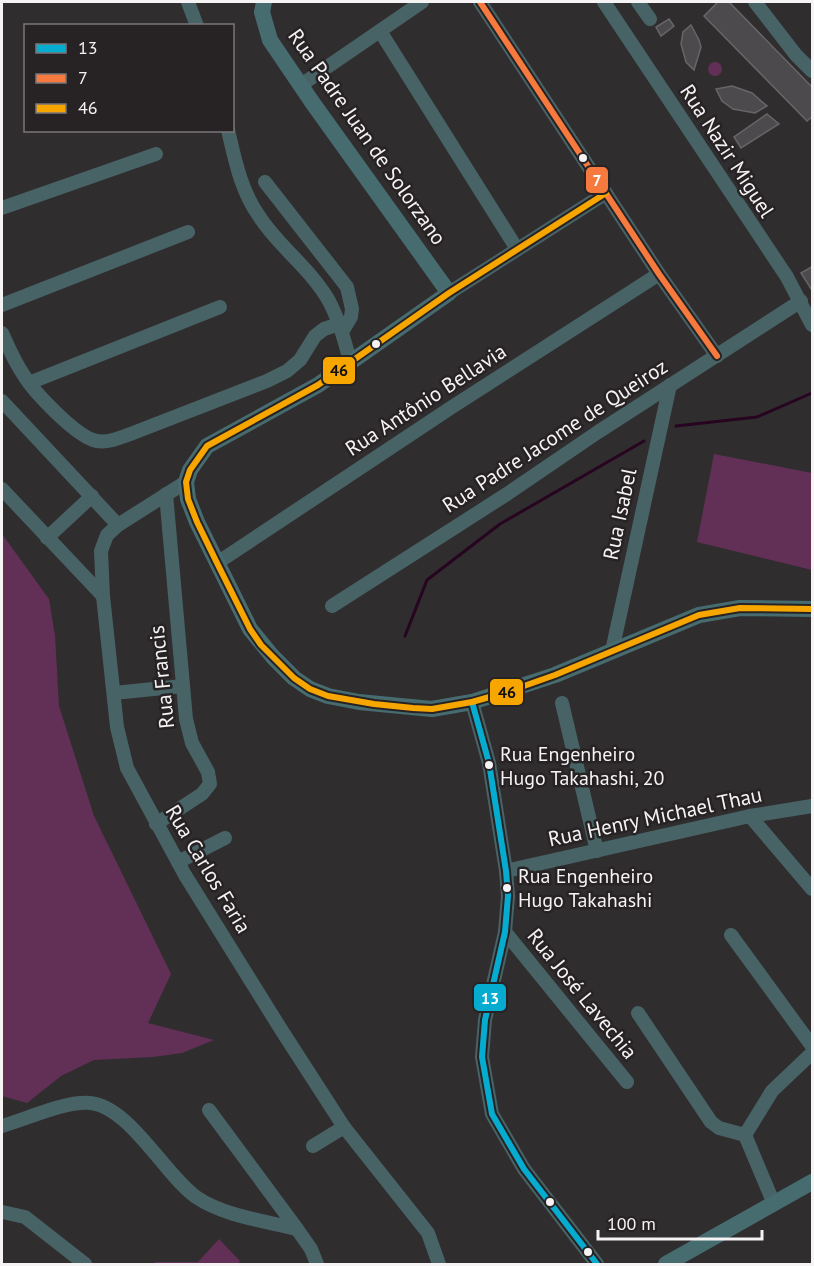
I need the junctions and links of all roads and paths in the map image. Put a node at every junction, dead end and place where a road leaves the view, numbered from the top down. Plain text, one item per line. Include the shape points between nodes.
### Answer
1 (188, 2) edge
2 (264, 2) edge
3 (422, 2) edge
4 (480, 2) edge
5 (604, 2) edge
6 (638, 2) edge
7 (755, 2) edge
8 (650, 19) dead end
9 (196, 24) edge
10 (380, 31) junction
11 (813, 71) edge
12 (301, 85) junction
13 (228, 132) edge
14 (156, 154) dead end
15 (265, 183) dead end
16 (606, 193) junction
17 (2, 208) edge
18 (188, 232) dead end
19 (517, 249) junction
20 (659, 274) junction
21 (449, 293) junction
22 (801, 301) junction
23 (2, 305) edge
24 (220, 308) dead end
25 (813, 325) edge
26 (340, 328) junction
27 (2, 333) edge
28 (717, 356) junction
29 (350, 362) junction
30 (29, 383) junction
31 (670, 385) junction
32 (2, 401) edge
33 (186, 482) junction
34 (2, 489) edge
35 (166, 494) junction
36 (92, 496) junction
37 (118, 525) junction
38 (47, 538) junction
39 (217, 563) junction
40 (103, 596) junction
41 (332, 606) dead end
42 (813, 609) edge
43 (612, 651) junction
44 (183, 686) junction
45 (114, 693) junction
46 (472, 702) junction
47 (562, 704) dead end
48 (813, 806) edge
49 (750, 816) junction
50 (156, 824) junction
51 (225, 838) dead end
52 (597, 851) junction
53 (178, 862) junction
54 (506, 871) junction
55 (813, 889) edge
56 (505, 932) junction
57 (730, 935) dead end
58 (638, 1013) dead end
59 (813, 1046) edge
60 (813, 1053) edge
61 (627, 1082) dead end
62 (209, 1110) dead end
63 (2, 1126) edge
64 (344, 1126) junction
65 (745, 1135) junction
66 (313, 1146) dead end
67 (813, 1182) edge
68 (774, 1204) junction
69 (2, 1212) edge
70 (297, 1229) junction
71 (85, 1264) edge
72 (317, 1264) edge
73 (439, 1264) edge
74 (597, 1264) edge
75 (666, 1264) edge

1 - 9 street
2 - 12 main road, Rua Padre Juan de Solorzano via 262,12 270,40
3 - 10 street
4 - 16 street
5 - 22 street, Rua Nazir Miguel
6 - 8 street
7 - 11 street
10 - 12 street
10 - 19 street
12 - 21 main road, Rua Padre Juan de Solorzano
13 - 26 street via 240,180 259,217 329,301
14 - 17 street
15 - 26 street via 346,287 351,317
16 - 19 street
16 - 20 street
18 - 23 street
19 - 21 street
20 - 28 street
20 - 39 street, Rua Antônio Bellavia
21 - 29 main road
22 - 25 street, Rua Nazir Miguel
22 - 28 street, Rua Padre Jacome de Queiroz
24 - 30 street
26 - 29 street
26 - 30 street via 324,329 300,360 267,381 113,440 96,441 85,436
27 - 30 street
28 - 31 street, Rua Padre Jacome de Queiroz
29 - 33 main road via 318,385 207,446
31 - 41 street, Rua Padre Jacome de Queiroz
31 - 43 street, Rua Isabel
32 - 36 street
33 - 35 street, Rua Carlos Faria
33 - 39 main road via 196,522
34 - 38 street
35 - 37 street, Rua Carlos Faria
35 - 44 street, Rua Francis
36 - 37 street
36 - 38 street
37 - 40 street, Rua Carlos Faria via 107,535 101,551
38 - 40 street
39 - 46 main road via 261,645 310,689 328,696 405,708 432,709
40 - 45 street, Rua Carlos Faria
42 - 43 main road via 740,608 699,615
43 - 46 main road via 555,675
44 - 45 street
44 - 50 street, Rua Francis via 188,730 210,784 202,795
45 - 50 street, Rua Carlos Faria via 117,727 128,768
46 - 54 street via 489,763
47 - 52 street
48 - 49 street, Rua Henry Michael Thau
49 - 52 street, Rua Henry Michael Thau
49 - 55 street
50 - 53 street, Rua Carlos Faria
51 - 53 street
52 - 54 street, Rua Henry Michael Thau
53 - 64 street, Rua Carlos Faria
54 - 56 street
56 - 61 street, Rua José Lavechia
56 - 74 street via 485,1020 482,1057 492,1114 524,1169
57 - 59 street
58 - 65 street via 711,1122 718,1128
60 - 65 street via 772,1091
62 - 70 street
63 - 70 street via 73,1104 92,1103 111,1110 128,1124 197,1197 218,1208
64 - 66 street
64 - 73 street, Rua Carlos Faria via 428,1233
65 - 68 street
67 - 68 main road
68 - 75 main road
69 - 71 street via 25,1217
70 - 72 street

